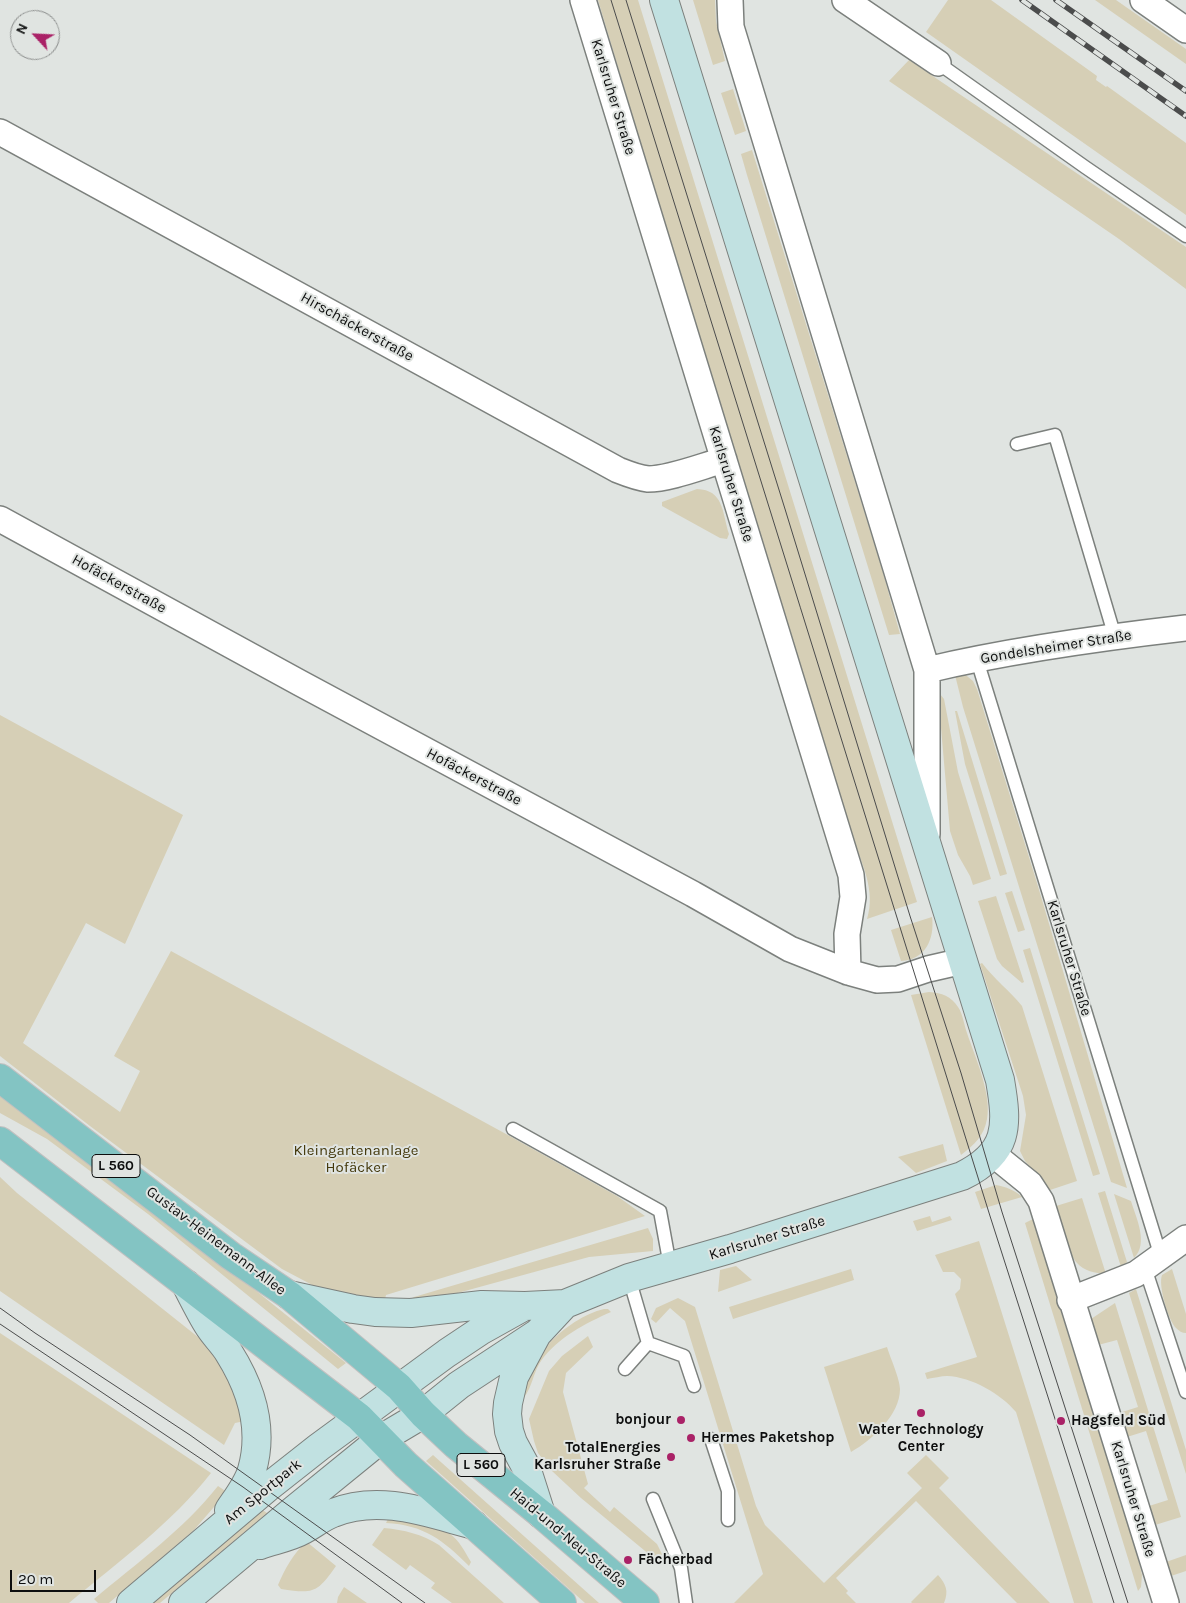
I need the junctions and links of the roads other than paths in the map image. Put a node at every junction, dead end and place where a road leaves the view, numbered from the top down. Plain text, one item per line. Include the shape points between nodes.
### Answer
1 (583, 0) edge
2 (664, 0) edge
3 (730, 0) edge
4 (845, 0) edge
5 (1143, 0) edge
6 (1186, 30) edge
7 (938, 63) joint
8 (0, 132) edge
9 (1186, 236) edge
10 (1017, 444) dead end
11 (724, 460) junction
12 (0, 519) edge
13 (1186, 628) edge
14 (1115, 637) junction
15 (977, 660) junction
16 (926, 670) junction
17 (928, 850) junction
18 (963, 961) junction
19 (848, 972) junction
20 (0, 1078) edge
21 (513, 1130) dead end
22 (0, 1141) edge
23 (993, 1154) junction
24 (1186, 1238) edge
25 (1153, 1263) junction
26 (670, 1266) junction
27 (628, 1278) junction
28 (186, 1284) junction
29 (289, 1295) junction
30 (1070, 1300) junction
31 (564, 1304) junction
32 (525, 1306) junction
33 (538, 1333) junction
34 (648, 1343) junction
35 (625, 1369) dead end
36 (694, 1386) dead end
37 (399, 1387) junction
38 (1186, 1392) edge
39 (423, 1414) junction
40 (359, 1417) junction
41 (381, 1439) junction
42 (711, 1439) dead end
43 (653, 1499) dead end
44 (541, 1514) junction
45 (728, 1520) dead end
46 (474, 1525) junction
47 (205, 1540) junction
48 (249, 1548) junction
49 (131, 1603) edge
50 (183, 1603) edge
51 (562, 1603) edge
52 (645, 1603) edge
53 (686, 1603) edge
54 (1166, 1603) edge

1 - 11 street, Karlsruher Straße
2 - 17 street, Karlsruher Straße
3 - 16 street, Karlsruher Straße via 734,36
4 - 7 street
5 - 6 street
7 - 9 lane
8 - 11 street, Hirschäckerstraße via 618,470 646,479 660,478
10 - 14 lane via 1055,435
11 - 19 street, Karlsruher Straße via 851,875 853,897 847,934
12 - 19 street, Hofäckerstraße via 790,949
13 - 14 street, Gondelsheimer Straße
14 - 15 street, Gondelsheimer Straße
15 - 16 street, Gondelsheimer Straße
15 - 25 lane, Karlsruher Straße
16 - 17 street, Karlsruher Straße
17 - 18 street, Karlsruher Straße
18 - 19 street, Hofäckerstraße via 898,979 868,978
18 - 23 street, Karlsruher Straße via 1000,1080 1004,1105 1003,1130
20 - 29 main road, Gustav-Heinemann-Allee / L 560 via 231,1256
21 - 26 lane via 660,1211
22 - 28 main road
23 - 26 street, Karlsruher Straße via 975,1170 946,1182
23 - 30 street, Karlsruher Straße via 1030,1184 1041,1201
24 - 25 street
25 - 30 street via 1117,1283
25 - 38 lane, Karlsruher Straße
26 - 27 street, Karlsruher Straße
27 - 31 street, Karlsruher Straße
27 - 34 lane
28 - 40 main road
28 - 47 street via 209,1326 238,1368 248,1389 257,1429 250,1476
29 - 32 street via 375,1312 411,1313 482,1305
29 - 37 main road, Gustav-Heinemann-Allee / L 560
30 - 54 street, Karlsruher Straße
31 - 32 street, Karlsruher Straße
31 - 33 street, Karlsruher Straße
32 - 37 street, Karlsruher Straße via 480,1331
33 - 39 street, Karlsruher Straße via 459,1385
33 - 44 street via 514,1377 507,1414 513,1443 526,1467
34 - 35 lane
34 - 36 lane via 684,1356
37 - 39 main road, Gustav-Heinemann-Allee / L 560
37 - 40 street, Am Sportpark
39 - 41 street, Karlsruher Straße
39 - 44 main road, Haid-und-Neu-Straße / L 560
40 - 41 main road
40 - 47 street, Am Sportpark
41 - 46 main road
41 - 48 street
42 - 45 lane via 728,1490
43 - 53 lane via 681,1568
44 - 52 main road, Haid-und-Neu-Straße / L 560
46 - 48 street via 421,1511 371,1504 333,1513 303,1531
46 - 51 main road
47 - 49 street, Am Sportpark
48 - 50 street

